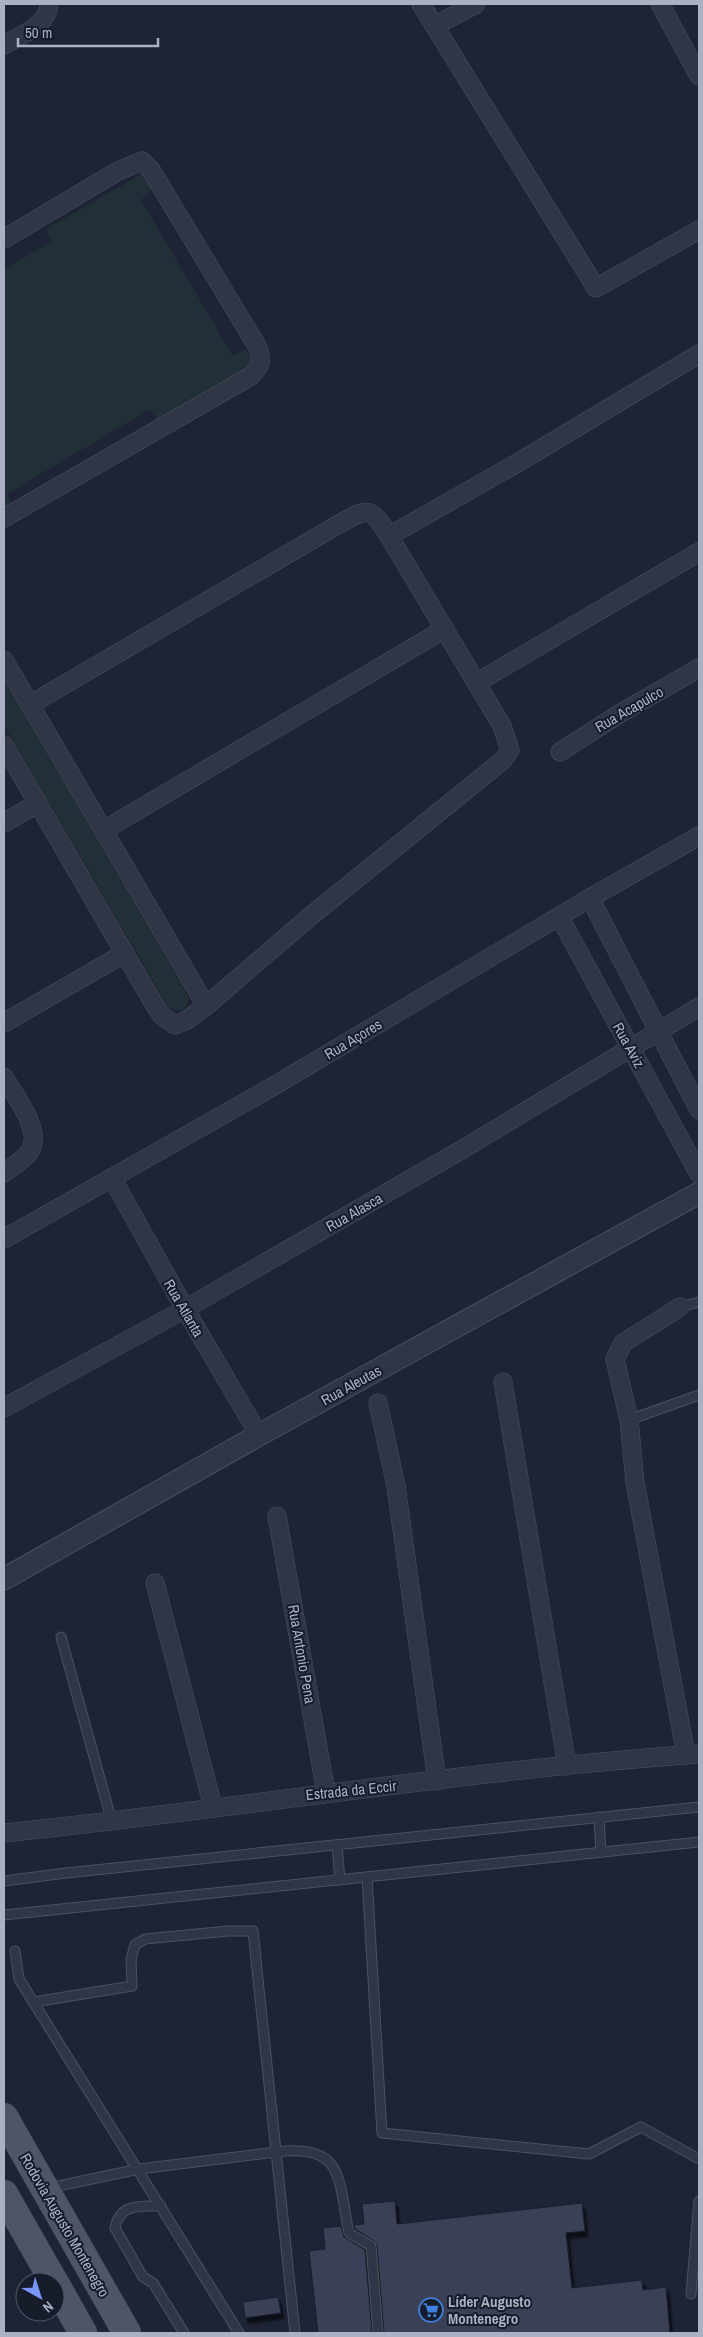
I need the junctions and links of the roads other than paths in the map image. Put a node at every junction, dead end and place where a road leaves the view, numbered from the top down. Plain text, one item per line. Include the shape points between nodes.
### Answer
1 (49, 4) edge
2 (420, 4) edge
3 (476, 4) edge
4 (660, 4) edge
5 (434, 26) junction
6 (4, 45) edge
7 (699, 76) edge
8 (699, 230) edge
9 (4, 239) edge
10 (699, 354) edge
11 (4, 518) edge
12 (389, 536) junction
13 (699, 552) edge
14 (443, 630) junction
15 (4, 660) edge
16 (699, 668) edge
17 (476, 683) junction
18 (31, 704) junction
19 (4, 745) edge
20 (560, 752) dead end
21 (38, 803) junction
22 (4, 823) edge
23 (104, 830) junction
24 (699, 836) edge
25 (590, 898) junction
26 (559, 916) junction
27 (125, 953) junction
28 (206, 1006) junction
29 (699, 1007) edge
30 (4, 1023) edge
31 (658, 1030) junction
32 (630, 1048) junction
33 (4, 1077) edge
34 (699, 1110) edge
35 (4, 1174) edge
36 (699, 1174) edge
37 (112, 1178) junction
38 (699, 1193) edge
39 (4, 1239) edge
40 (699, 1302) edge
41 (680, 1307) joint
42 (185, 1309) junction
43 (503, 1382) dead end
44 (699, 1395) edge
45 (378, 1403) dead end
46 (4, 1408) edge
47 (629, 1420) junction
48 (259, 1436) junction
49 (277, 1516) dead end
50 (4, 1579) edge
51 (155, 1584) dead end
52 (61, 1637) dead end
53 (693, 1754) edge
54 (567, 1766) junction
55 (437, 1781) junction
56 (326, 1793) junction
57 (212, 1807) junction
58 (699, 1807) edge
59 (599, 1817) junction
60 (112, 1822) junction
61 (4, 1833) edge
62 (699, 1842) edge
63 (337, 1845) junction
64 (601, 1852) junction
65 (367, 1877) junction
66 (340, 1880) junction
67 (4, 1881) edge
68 (4, 1915) edge
69 (15, 1951) dead end
70 (34, 2002) junction
71 (4, 2117) edge
72 (276, 2152) junction
73 (699, 2159) edge
74 (138, 2169) junction
75 (45, 2189) junction
76 (4, 2194) edge
77 (699, 2201) edge
78 (161, 2206) junction
79 (49, 2272) edge
80 (691, 2294) dead end
81 (65, 2300) edge
82 (84, 2333) edge
83 (127, 2333) edge
84 (184, 2333) edge
85 (239, 2333) edge
86 (295, 2333) edge
87 (378, 2333) edge

1 - 6 street via 43,20
2 - 5 street
3 - 5 street
4 - 7 street
5 - 8 street via 596,288
9 - 11 street via 118,171 142,161 152,170 262,357 258,369 250,376
10 - 12 street via 520,462
12 - 14 street
12 - 18 street via 373,514 361,512
13 - 17 street
14 - 17 street
14 - 23 street
15 - 18 street
16 - 20 street, Rua Acapulco
17 - 28 street via 502,726 510,745 508,755
18 - 23 street
19 - 21 street
21 - 22 street
21 - 27 street
23 - 28 street
24 - 25 street, Rua Açores
25 - 26 street, Rua Açores
25 - 31 street
26 - 32 street, Rua Aviz
26 - 37 street, Rua Açores via 272,1088
27 - 28 street via 168,1022 181,1023
27 - 30 street
29 - 31 street, Rua Alasca
31 - 32 street, Rua Alasca
31 - 34 street
32 - 36 street, Rua Aviz
32 - 42 street, Rua Alasca via 463,1149
33 - 35 street via 31,1125 34,1143 23,1159
37 - 39 street, Rua Açores
37 - 42 street, Rua Atlanta
38 - 48 street, Rua Aleutas
40 - 41 lane
41 - 47 street via 623,1343 615,1359
42 - 46 street, Rua Alasca
42 - 48 street, Rua Atlanta
43 - 54 street
44 - 47 lane
45 - 55 street via 396,1486
47 - 53 street via 635,1482
48 - 50 street, Rua Aleutas
49 - 56 street, Rua Antonio Pena
51 - 57 street
52 - 60 lane
53 - 54 street, Estrada da Eccir
54 - 55 street, Estrada da Eccir
55 - 56 street, Estrada da Eccir
56 - 57 street, Estrada da Eccir
57 - 60 street, Estrada da Eccir
58 - 59 lane
59 - 63 lane
59 - 64 lane
60 - 61 street, Estrada da Eccir
62 - 64 lane
63 - 66 lane
63 - 67 lane
64 - 65 lane
65 - 66 lane
65 - 73 lane via 382,2133 589,2154 641,2127
66 - 68 lane
69 - 70 lane via 19,1979
70 - 72 lane via 132,1986 131,1959 135,1946 145,1939 253,1931
70 - 74 lane
71 - 75 main road, Rodovia Augusto Montenegro
72 - 74 lane
72 - 86 lane
72 - 87 lane via 299,2149 321,2155 336,2171 349,2234 371,2246
74 - 75 lane
74 - 78 lane
75 - 83 main road, Rodovia Augusto Montenegro
76 - 79 main road
77 - 80 lane
78 - 84 lane via 131,2207 123,2212 115,2228 144,2277 153,2283
78 - 85 lane
81 - 82 main road

